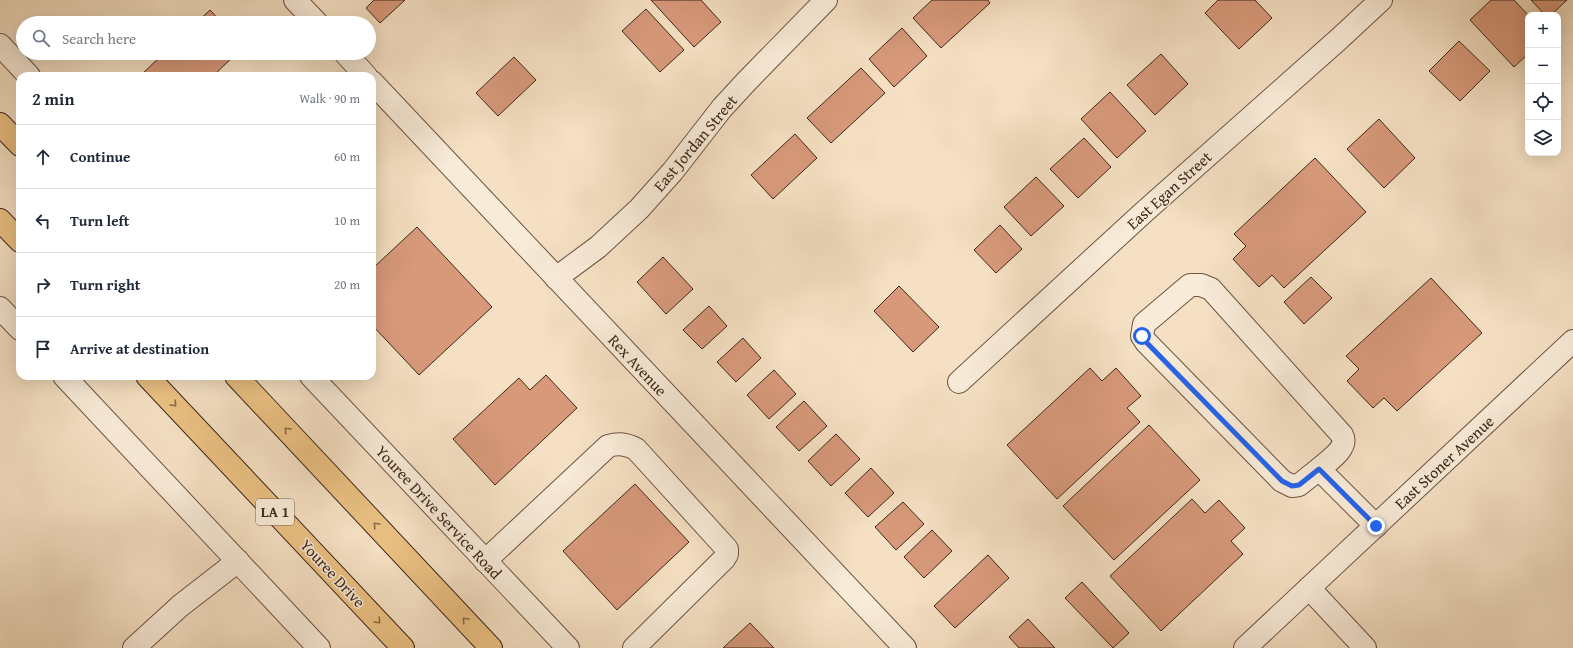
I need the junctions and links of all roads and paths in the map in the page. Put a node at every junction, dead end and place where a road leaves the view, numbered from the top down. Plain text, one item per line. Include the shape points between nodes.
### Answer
1 (295, 0) edge
2 (826, 0) edge
3 (1381, 0) edge
4 (310, 16) edge
5 (0, 45) edge
6 (351, 60) edge
7 (25, 72) edge
8 (362, 72) edge
9 (376, 86) edge
10 (0, 124) edge
11 (16, 141) edge
12 (0, 220) edge
13 (16, 237) edge
14 (556, 278) junction
15 (0, 308) edge
16 (16, 325) edge
17 (1573, 341) edge
18 (68, 380) edge
19 (151, 380) edge
20 (240, 380) edge
21 (315, 380) edge
22 (959, 382) dead end
23 (1319, 469) junction
24 (1376, 526) junction
25 (238, 561) junction
26 (485, 561) junction
27 (1309, 588) junction
28 (134, 648) edge
29 (320, 648) edge
30 (403, 648) edge
31 (491, 648) edge
32 (568, 648) edge
33 (634, 648) edge
34 (905, 648) edge
35 (1245, 648) edge
36 (1365, 648) edge

1 - 4 street
2 - 14 street, East Jordan Street via 722,108 673,171 639,209 598,247
3 - 22 street, East Egan Street
5 - 7 street
6 - 8 street
9 - 14 street, Rex Avenue
10 - 11 main road
12 - 13 main road
14 - 34 street, Rex Avenue
15 - 16 street
17 - 24 street, East Stoner Avenue
18 - 25 street
19 -> 30 main road, Youree Drive / LA 1
31 -> 20 main road
21 - 26 street, Youree Drive Service Road
23 - 23 street via 1299,485 1292,486 1282,481 1146,342 1142,336 1144,324 1190,284 1211,289 1342,435 1344,444
23 - 24 street
24 - 27 street, East Stoner Avenue
25 - 28 street via 180,606
25 - 29 street
26 - 32 street, Youree Drive Service Road
26 - 33 street via 608,446 623,444 636,449 727,549 727,554
27 - 35 street, East Stoner Avenue
27 - 36 street

